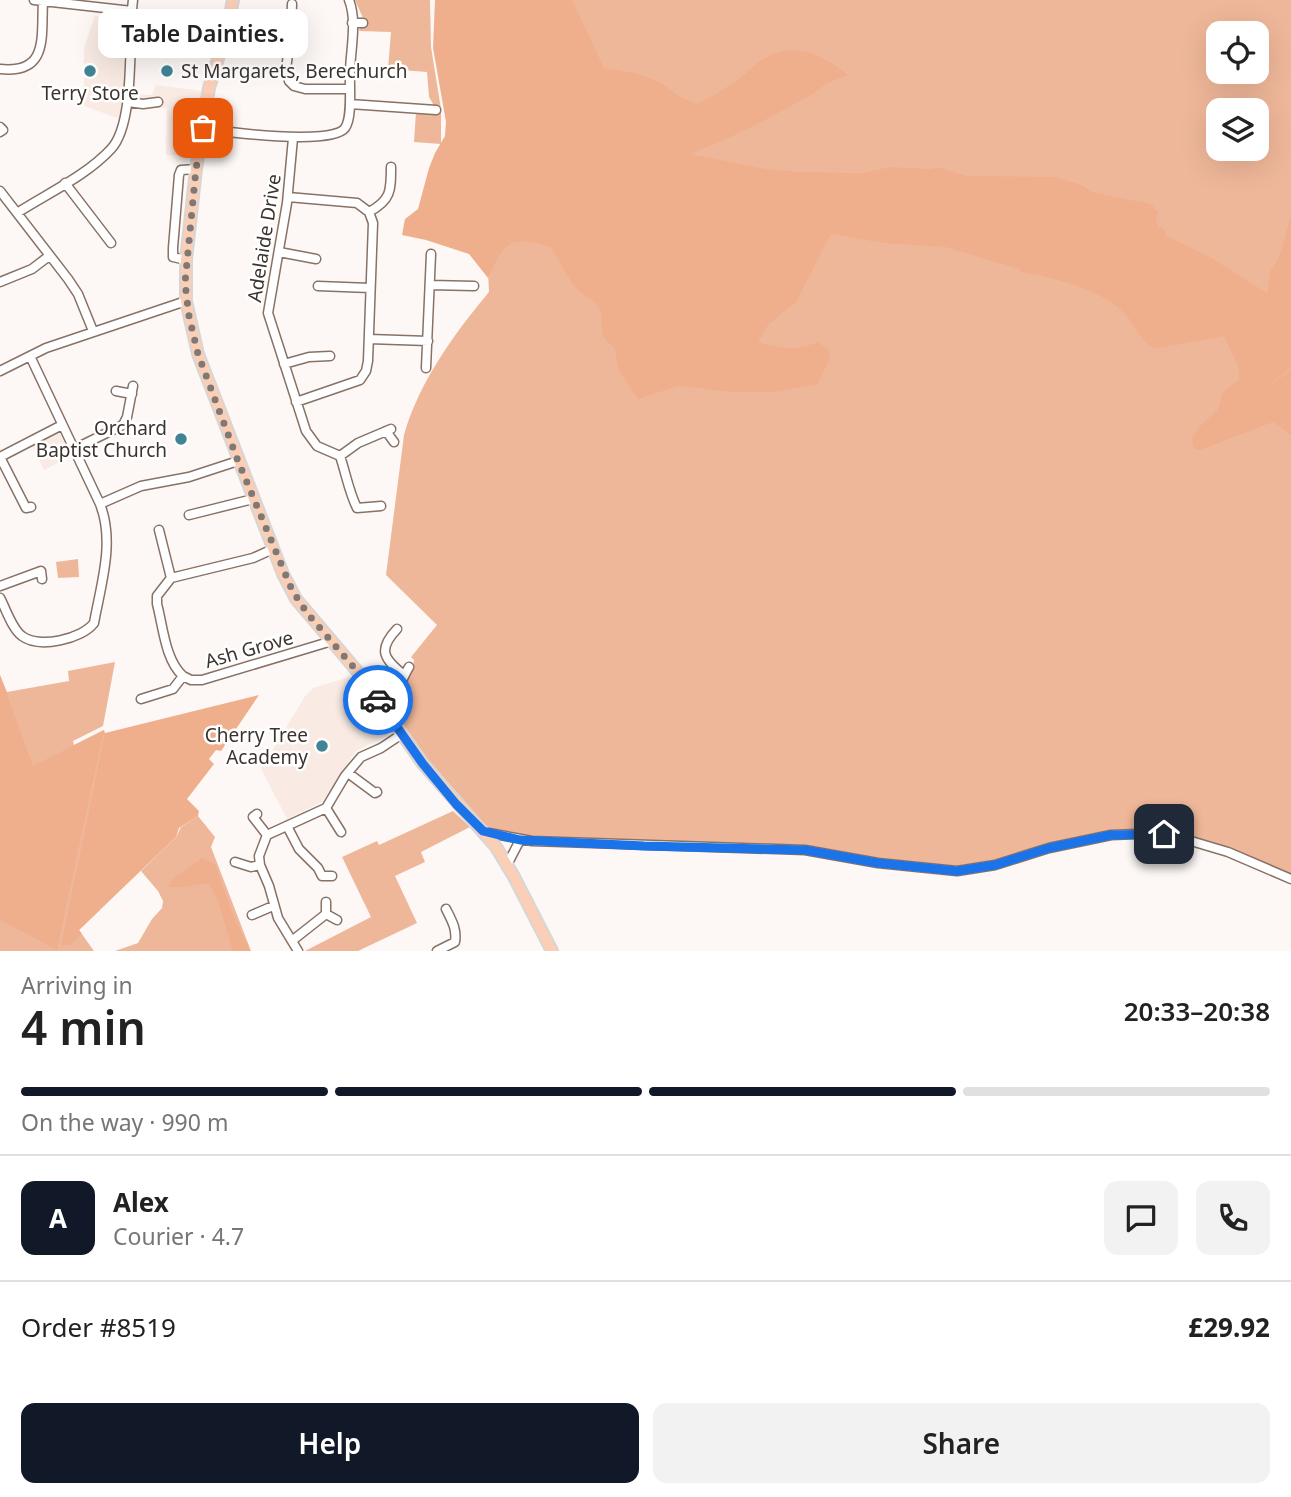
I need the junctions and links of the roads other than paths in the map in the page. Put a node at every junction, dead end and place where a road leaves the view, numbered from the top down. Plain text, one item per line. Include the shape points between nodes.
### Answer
1 (133, 0) edge
2 (233, 0) edge
3 (349, 0) edge
4 (39, 1) edge
5 (292, 4) dead end
6 (132, 11) junction
7 (352, 23) junction
8 (363, 23) dead end
9 (282, 29) dead end
10 (291, 29) junction
11 (134, 32) junction
12 (220, 46) junction
13 (0, 69) edge
14 (349, 89) junction
15 (128, 102) junction
16 (158, 102) dead end
17 (350, 104) junction
18 (431, 108) dead end
19 (203, 128) junction
20 (293, 138) junction
21 (391, 167) dead end
22 (196, 169) junction
23 (65, 183) junction
24 (0, 191) edge
25 (288, 197) junction
26 (369, 212) junction
27 (17, 214) junction
28 (110, 239) dead end
29 (279, 253) junction
30 (430, 253) dead end
31 (50, 256) junction
32 (314, 256) dead end
33 (187, 260) junction
34 (0, 282) edge
35 (429, 285) junction
36 (318, 286) dead end
37 (370, 288) junction
38 (470, 288) dead end
39 (186, 301) junction
40 (93, 331) junction
41 (369, 339) junction
42 (428, 341) junction
43 (30, 356) junction
44 (330, 356) dead end
45 (284, 363) junction
46 (426, 368) dead end
47 (0, 371) edge
48 (116, 391) dead end
49 (296, 402) junction
50 (62, 425) junction
51 (394, 442) dead end
52 (74, 449) junction
53 (340, 456) junction
54 (0, 457) edge
55 (238, 461) junction
56 (253, 499) junction
57 (100, 504) junction
58 (376, 505) dead end
59 (31, 507) dead end
60 (189, 514) dead end
61 (162, 534) dead end
62 (273, 549) junction
63 (41, 571) dead end
64 (171, 578) junction
65 (0, 586) edge
66 (0, 598) edge
67 (397, 629) dead end
68 (332, 641) junction
69 (409, 667) dead end
70 (183, 676) junction
71 (404, 676) junction
72 (141, 699) dead end
73 (382, 705) junction
74 (402, 734) junction
75 (348, 773) junction
76 (374, 793) dead end
77 (326, 808) junction
78 (257, 814) dead end
79 (287, 826) junction
80 (338, 828) dead end
81 (483, 831) junction
82 (267, 835) junction
83 (520, 840) junction
84 (235, 862) dead end
85 (260, 865) junction
86 (507, 865) junction
87 (322, 876) junction
88 (332, 876) dead end
89 (1291, 880) edge
90 (316, 885) dead end
91 (326, 902) dead end
92 (273, 906) junction
93 (446, 909) dead end
94 (326, 914) junction
95 (252, 915) dead end
96 (337, 920) dead end
97 (293, 940) junction
98 (457, 947) edge
99 (298, 951) edge
100 (437, 951) edge
101 (552, 951) edge

1 - 6 street
2 - 12 main road
3 - 7 street
4 - 6 street
4 - 13 street via 37,55 17,71
5 - 10 street
6 - 11 street
7 - 8 street
7 - 14 street
9 - 10 street
10 - 14 street via 289,81 305,89
11 - 12 street
11 - 15 street
12 - 19 main road
14 - 17 street
15 - 16 street
15 - 23 street via 112,148
17 - 18 street
17 - 20 street via 342,131 325,137
19 - 20 street
19 - 22 main road
20 - 25 street, Adelaide Drive
21 - 26 street via 395,178 387,200
22 - 33 main road
22 - 33 street via 181,170 179,175 173,257
23 - 27 street
23 - 28 street
24 - 27 street
25 - 26 street via 344,200
25 - 29 street, Adelaide Drive
26 - 37 street via 373,223
27 - 31 street
29 - 32 street
29 - 45 street, Adelaide Drive via 268,313
30 - 35 street
31 - 34 street
31 - 40 street via 78,295
33 - 39 main road
35 - 38 street
35 - 42 street
36 - 37 street via 335,282
37 - 41 street
39 - 40 street
39 - 55 main road via 198,354
40 - 43 street
41 - 42 street
41 - 49 street via 367,367 360,380
42 - 46 street
43 - 47 street
43 - 50 street
44 - 45 street
45 - 49 street, Adelaide Drive
48 - 52 street via 133,390 123,425
49 - 53 street, Adelaide Drive via 317,446
50 - 52 street
50 - 54 street
51 - 53 street via 388,430
52 - 57 street
53 - 58 street via 357,508
54 - 59 street via 26,508
55 - 56 main road
55 - 57 street via 141,486
56 - 60 street
56 - 62 main road
57 - 66 street via 107,543 89,629 47,641 29,639 20,635
61 - 64 street
62 - 64 street
62 - 68 main road via 296,598
63 - 65 street
64 - 70 street via 157,596 157,604 171,659
67 - 71 street via 386,634 384,647 386,658
68 - 70 street, Ash Grove via 202,680
68 - 73 main road
69 - 71 street
70 - 72 street, Ash Grove via 173,688
71 - 73 street via 400,689
73 - 74 main road
74 - 75 street via 361,757
74 - 81 main road
75 - 76 street
75 - 77 street
77 - 79 street
77 - 80 street
78 - 82 street via 253,817
79 - 82 street
79 - 87 street
81 - 83 street
81 - 86 main road
82 - 85 street
83 - 86 street
83 - 89 street via 805,850 957,871 1111,835 1164,834 1228,852
84 - 85 street
85 - 92 street
86 - 101 main road
87 - 88 street
87 - 90 street
91 - 94 street
92 - 95 street
92 - 97 street
93 - 98 street
94 - 96 street
94 - 97 street
97 - 99 street
98 - 100 street

